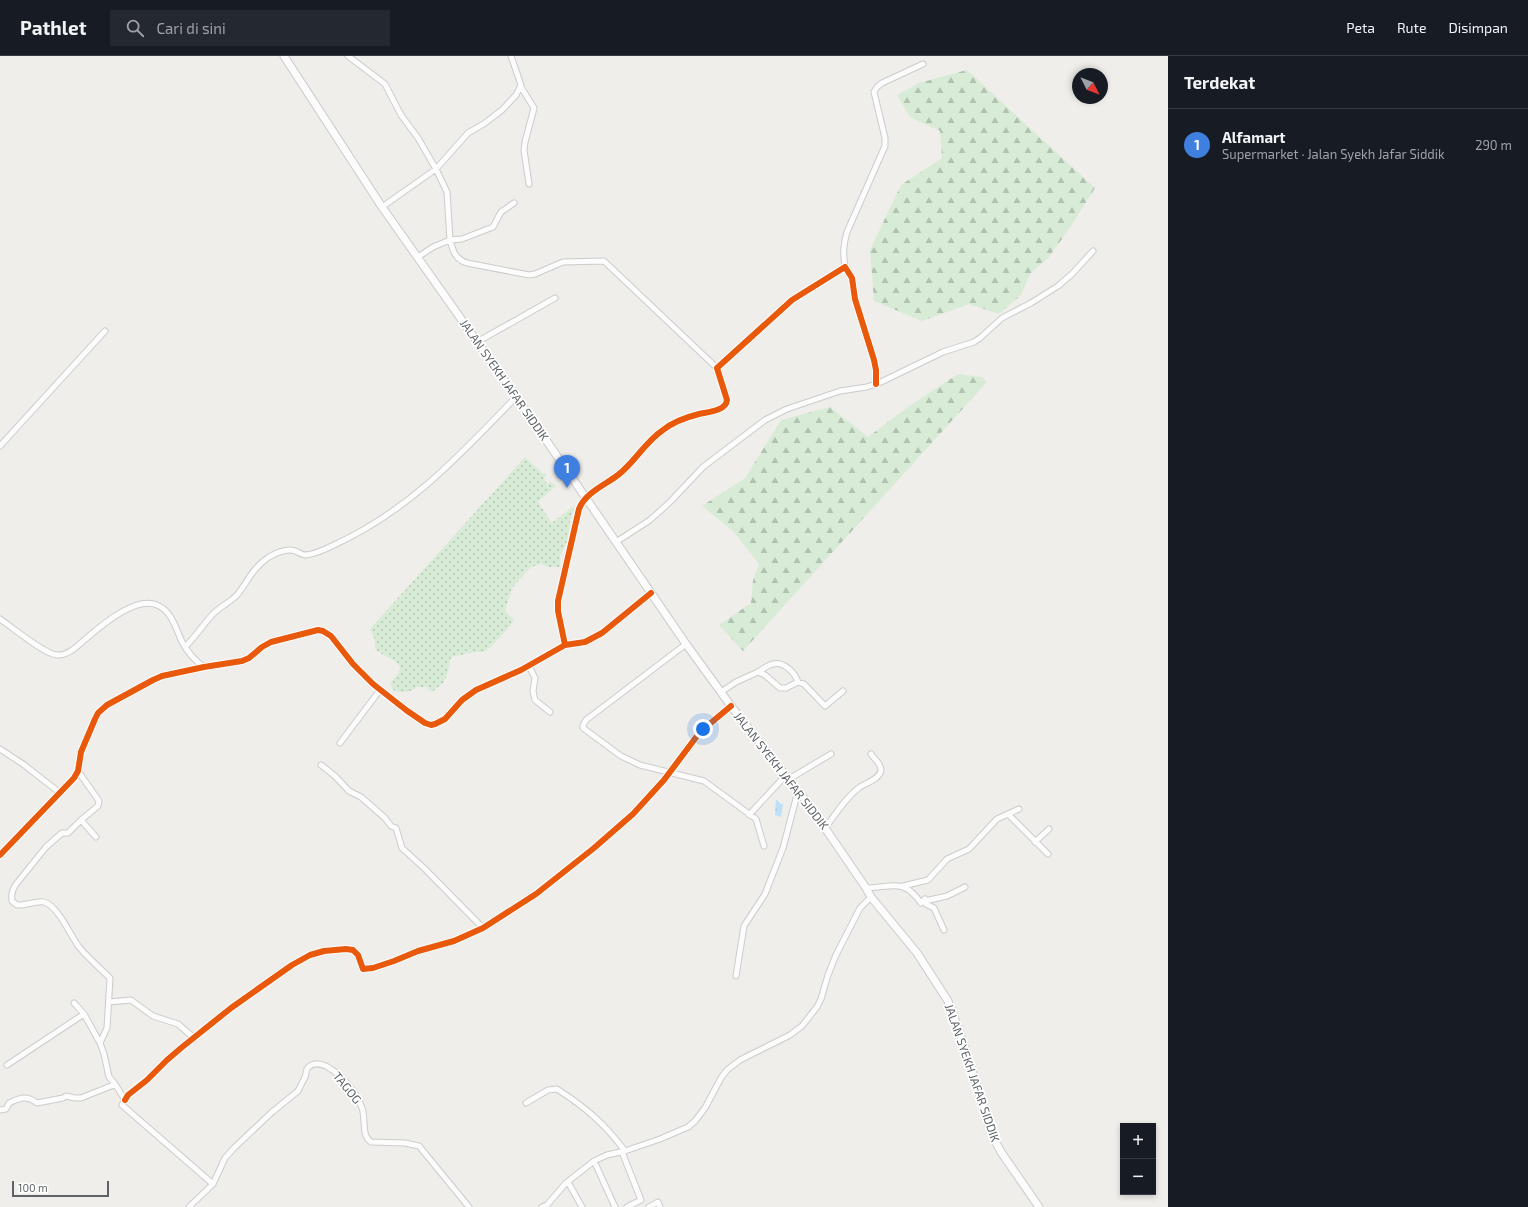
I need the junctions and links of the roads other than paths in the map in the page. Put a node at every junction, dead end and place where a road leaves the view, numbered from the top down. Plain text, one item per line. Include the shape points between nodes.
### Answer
1 (284, 56) edge
2 (348, 56) edge
3 (511, 56) edge
4 (923, 64) dead end
5 (521, 87) junction
6 (436, 169) junction
7 (529, 184) dead end
8 (514, 203) dead end
9 (382, 207) junction
10 (450, 240) junction
11 (1093, 251) dead end
12 (418, 257) junction
13 (845, 267) junction
14 (555, 298) dead end
15 (105, 331) dead end
16 (477, 342) junction
17 (717, 368) junction
18 (876, 384) junction
19 (516, 397) junction
20 (0, 446) edge
21 (585, 498) junction
22 (616, 542) junction
23 (651, 592) junction
24 (0, 619) edge
25 (686, 644) junction
26 (565, 645) junction
27 (185, 647) junction
28 (529, 666) junction
29 (204, 667) junction
30 (758, 672) junction
31 (798, 682) junction
32 (380, 690) junction
33 (843, 691) dead end
34 (721, 692) junction
35 (731, 706) junction
36 (550, 712) dead end
37 (340, 743) dead end
38 (0, 749) edge
39 (831, 754) dead end
40 (870, 754) dead end
41 (321, 766) dead end
42 (78, 771) junction
43 (670, 773) junction
44 (788, 777) junction
45 (798, 791) junction
46 (60, 794) junction
47 (1019, 809) dead end
48 (1008, 814) junction
49 (749, 815) junction
50 (81, 820) junction
51 (826, 828) junction
52 (1048, 830) dead end
53 (96, 837) dead end
54 (1035, 842) junction
55 (764, 846) dead end
56 (1048, 854) dead end
57 (0, 855) edge
58 (903, 886) junction
59 (965, 887) dead end
60 (866, 888) junction
61 (871, 897) junction
62 (925, 901) junction
63 (484, 928) junction
64 (944, 930) dead end
65 (736, 976) dead end
66 (109, 1002) junction
67 (74, 1003) dead end
68 (84, 1014) junction
69 (194, 1038) junction
70 (100, 1043) junction
71 (8, 1065) dead end
72 (115, 1085) junction
73 (124, 1100) junction
74 (526, 1103) dead end
75 (0, 1110) edge
76 (623, 1152) junction
77 (594, 1161) junction
78 (568, 1182) junction
79 (213, 1184) junction
80 (190, 1207) edge
81 (469, 1207) edge
82 (542, 1207) edge
83 (582, 1207) edge
84 (615, 1207) edge
85 (628, 1207) edge
86 (649, 1207) edge
87 (660, 1207) edge
88 (1039, 1207) edge

1 - 9 main road, JALAN SYEKH JAFAR SIDDIK
2 - 6 street via 385,84 401,115
3 - 5 street
4 - 13 street via 882,83 874,92 885,146 847,232 843,255
5 - 6 street via 502,110 468,133
5 - 7 street via 534,108 524,150
6 - 9 street
6 - 10 street via 447,192
8 - 10 street via 501,212 493,227 462,239
9 - 12 main road, JALAN SYEKH JAFAR SIDDIK
10 - 12 street
10 - 17 street via 456,256 462,261 526,274 535,274 565,262 604,260
11 - 18 street via 1058,286 1002,318 974,342 943,352
12 - 16 main road, JALAN SYEKH JAFAR SIDDIK
13 - 17 street via 792,300
13 - 18 street via 852,278 855,299 874,360
14 - 16 street
15 - 20 street
16 - 19 main road, JALAN SYEKH JAFAR SIDDIK
17 - 21 street via 727,400 724,406 665,428 626,469
18 - 22 street via 840,392 787,409 765,420 703,467 650,520
19 - 21 main road, JALAN SYEKH JAFAR SIDDIK
19 - 27 street via 430,483 385,518 314,553 305,555 293,550 270,556 252,572 237,594 212,615
21 - 22 main road, JALAN SYEKH JAFAR SIDDIK
21 - 26 street via 579,509 558,601
22 - 23 main road, JALAN SYEKH JAFAR SIDDIK
23 - 25 main road, JALAN SYEKH JAFAR SIDDIK
23 - 26 street via 602,633 585,642
24 - 27 street via 46,651 56,655 76,647 130,607 152,603 167,612
25 - 34 main road, JALAN SYEKH JAFAR SIDDIK
25 - 43 street via 586,720 583,725 585,730 628,760
26 - 28 street
27 - 29 street
28 - 32 street via 476,690 462,700 445,719 431,725
28 - 36 street via 535,678 533,691 536,700
29 - 32 street via 242,661 278,639 318,630 331,636 361,673
29 - 42 street via 152,680 103,708 95,719 81,752
30 - 31 street via 780,688 784,689
30 - 31 street via 774,664 780,664 792,672
30 - 34 street
31 - 33 street via 804,684 825,706
32 - 37 street
34 - 35 main road, JALAN SYEKH JAFAR SIDDIK
35 - 43 street via 700,732
35 - 44 main road, JALAN SYEKH JAFAR SIDDIK
38 - 46 street
39 - 44 street
40 - 51 street via 879,763 879,774 852,795
41 - 63 street via 396,828 402,848
42 - 46 street
42 - 50 street via 99,801 98,806
43 - 49 street via 701,779
43 - 63 street via 633,814 594,848 536,894
44 - 45 main road, JALAN SYEKH JAFAR SIDDIK
44 - 49 street
45 - 51 main road, JALAN SYEKH JAFAR SIDDIK
45 - 65 street via 783,848 768,888 744,926
46 - 57 street
47 - 48 street
48 - 54 street
48 - 58 street via 995,820 966,852 947,859 928,880
49 - 55 street via 756,819
50 - 53 street
50 - 66 street via 68,833 62,833 46,847 13,888 12,902 21,906 42,901 52,906 80,948 110,978
51 - 60 main road, JALAN SYEKH JAFAR SIDDIK
52 - 54 street
54 - 56 street
58 - 60 street
58 - 62 street via 921,903
59 - 62 street via 947,896
60 - 61 main road, JALAN SYEKH JAFAR SIDDIK
61 - 76 street via 860,908 833,962 821,999 802,1026 730,1068 721,1078 705,1108 688,1127
61 - 88 main road, JALAN SYEKH JAFAR SIDDIK via 921,959 948,1001 992,1135
62 - 64 street via 928,906 934,908
63 - 69 street via 454,942 366,969 362,967 358,955 353,950 324,951 310,955 292,965
66 - 69 street via 131,1000 153,1016 178,1024
66 - 70 street via 107,1028
67 - 68 street
68 - 70 street
68 - 71 street
69 - 73 street
70 - 72 street via 109,1077
72 - 73 street
72 - 75 street via 81,1098 66,1096 36,1103 22,1098
73 - 79 street via 122,1105
74 - 76 street via 548,1090 557,1089 605,1126
76 - 77 street
76 - 85 street via 641,1200
77 - 78 street
77 - 84 street
78 - 82 street via 550,1203
78 - 83 street
79 - 80 street, TAGOG
79 - 81 street, TAGOG via 229,1153 295,1094 309,1066 316,1063 334,1071 355,1094 363,1108 366,1135 371,1142 411,1143 419,1146
86 - 87 street via 658,1202

